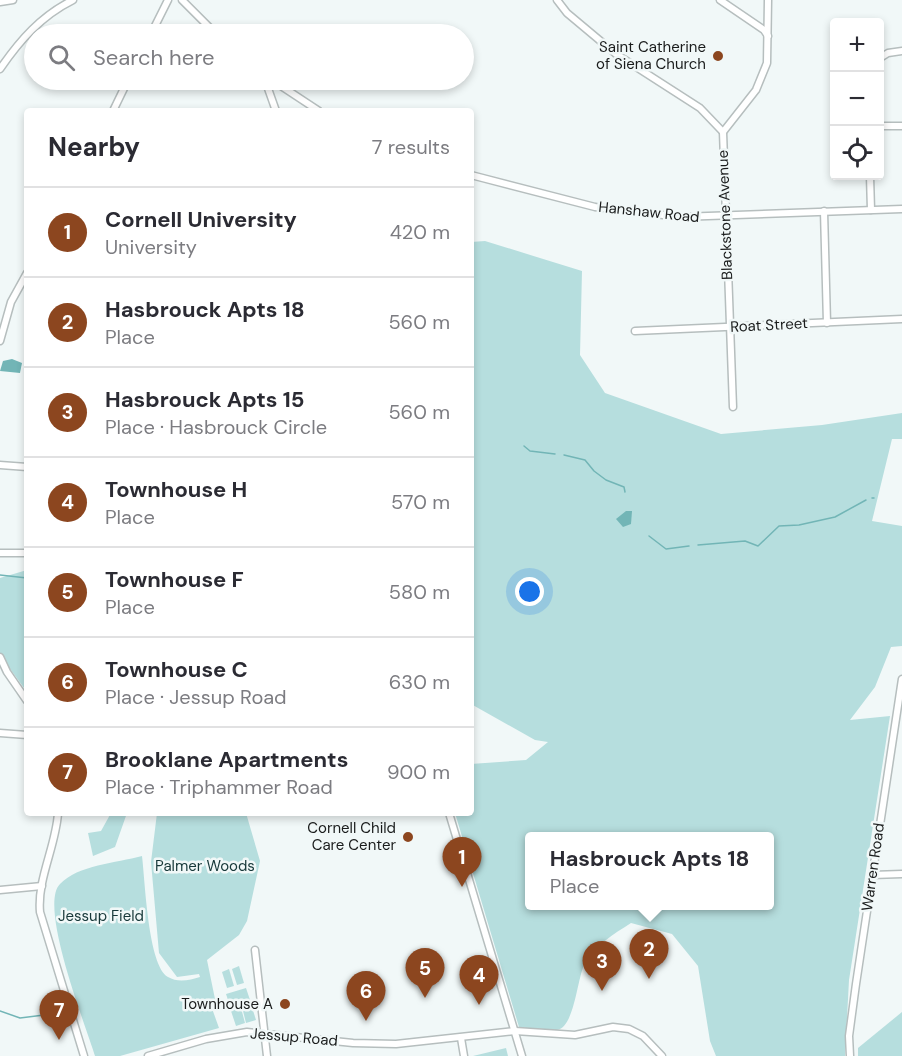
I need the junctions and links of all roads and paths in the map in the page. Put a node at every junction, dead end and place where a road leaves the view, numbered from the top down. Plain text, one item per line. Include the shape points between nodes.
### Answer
1 (13, 0) edge
2 (73, 0) edge
3 (168, 0) edge
4 (182, 0) edge
5 (557, 0) edge
6 (720, 0) edge
7 (768, 0) edge
8 (0, 2) edge
9 (36, 24) edge
10 (156, 24) edge
11 (206, 24) edge
12 (24, 37) edge
13 (768, 37) junction
14 (902, 51) edge
15 (884, 55) edge
16 (0, 69) edge
17 (123, 90) edge
18 (269, 90) edge
19 (276, 90) edge
20 (288, 90) edge
21 (272, 98) junction
22 (114, 108) edge
23 (275, 108) edge
24 (315, 108) edge
25 (884, 126) edge
26 (902, 126) edge
27 (723, 132) junction
28 (474, 176) edge
29 (870, 180) edge
30 (902, 209) edge
31 (871, 210) junction
32 (824, 211) junction
33 (724, 217) junction
34 (24, 278) edge
35 (902, 319) edge
36 (827, 323) junction
37 (729, 327) junction
38 (635, 331) dead end
39 (0, 341) edge
40 (733, 407) dead end
41 (0, 465) edge
42 (24, 468) edge
43 (0, 553) edge
44 (24, 553) edge
45 (0, 657) edge
46 (3, 673) edge
47 (902, 679) edge
48 (24, 698) edge
49 (0, 733) edge
50 (24, 735) edge
51 (58, 816) edge
52 (450, 816) edge
53 (902, 874) edge
54 (872, 875) junction
55 (42, 886) junction
56 (0, 890) edge
57 (255, 950) dead end
58 (515, 1031) junction
59 (266, 1033) junction
60 (461, 1038) junction
61 (84, 1056) edge
62 (148, 1056) edge
63 (267, 1056) edge
64 (464, 1056) edge
65 (522, 1056) edge
66 (662, 1056) edge
67 (850, 1056) edge

1 - 8 street
2 - 9 street
3 - 10 street
4 - 11 street
5 - 27 street via 616,54 700,108
6 - 13 street via 764,30
7 - 13 street, Blackstone Avenue
12 - 16 street
13 - 27 street, Blackstone Avenue via 767,63 760,82
14 - 15 street
17 - 22 street
18 - 21 street
19 - 21 street
20 - 24 street
21 - 23 street
25 - 26 street
27 - 33 street, Blackstone Avenue
28 - 33 street, Hanshaw Road via 594,207 680,217
29 - 31 street
30 - 31 street, Hanshaw Road
31 - 32 street, Hanshaw Road
32 - 33 street, Hanshaw Road
32 - 36 street
33 - 37 street, Blackstone Avenue
34 - 39 street via 11,302
35 - 36 street, Roat Street
36 - 37 street, Roat Street
37 - 38 street, Roat Street
37 - 40 street, Blackstone Avenue
41 - 42 street
43 - 44 street
45 - 46 street
46 - 48 street
47 - 54 street, Warren Road
49 - 50 street
51 - 55 street
52 - 58 street
53 - 54 street
54 - 67 street, Warren Road via 849,1036
55 - 56 street
55 - 61 street via 41,919
57 - 59 street
58 - 60 street, Jessup Road
58 - 65 street
58 - 66 street, Jessup Road via 567,1035 624,1028 643,1036
59 - 60 street, Jessup Road via 406,1044
59 - 62 street, Jessup Road via 206,1038
59 - 63 street
60 - 64 street

